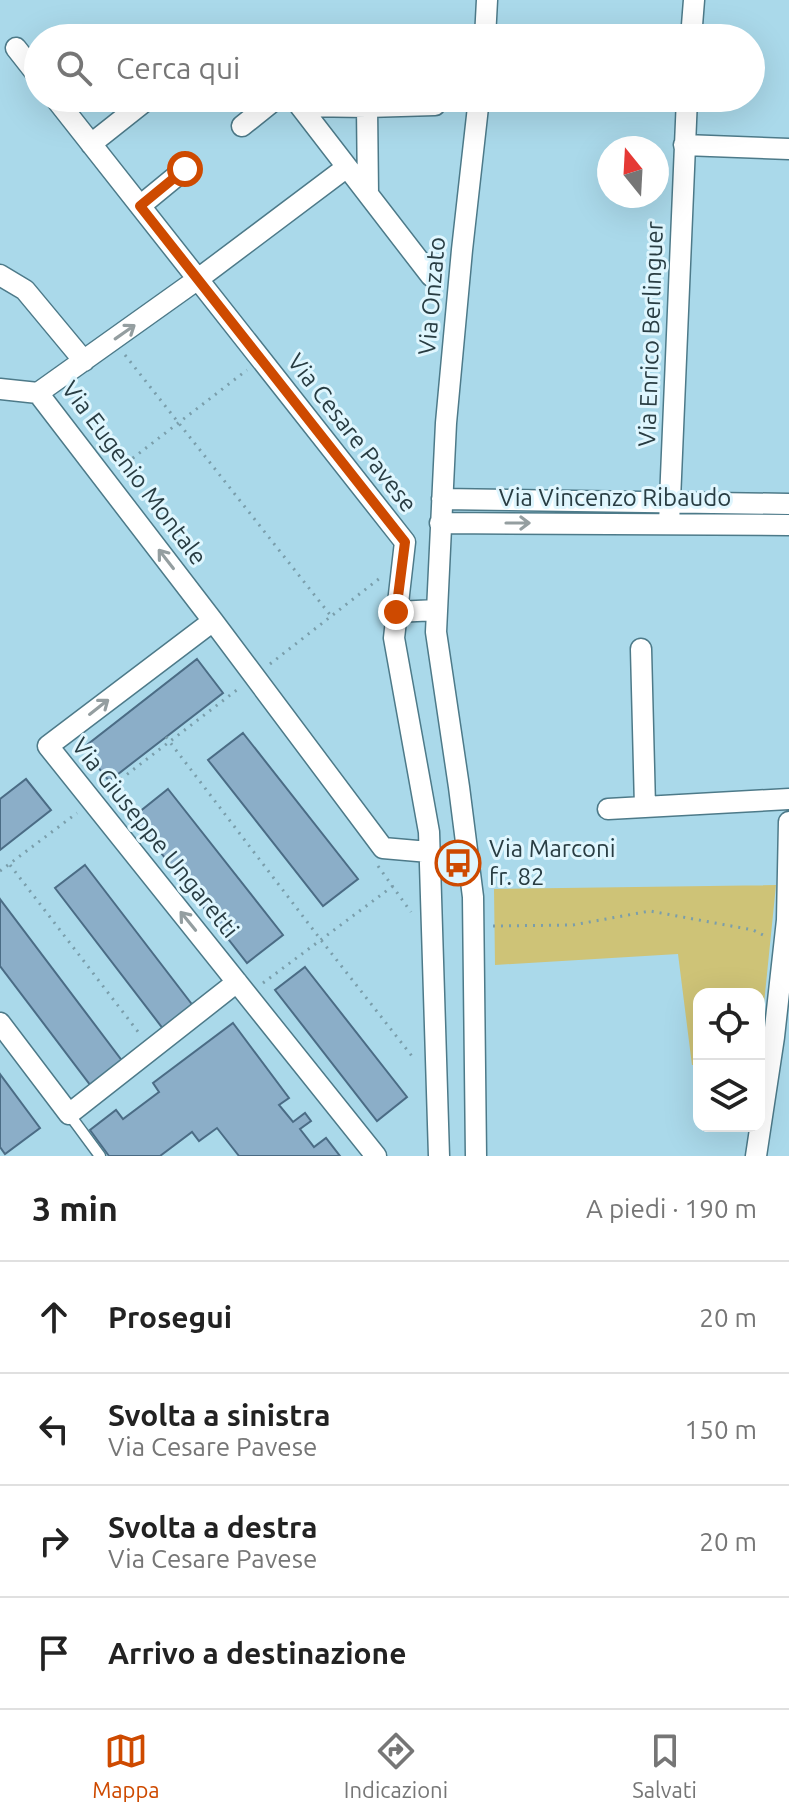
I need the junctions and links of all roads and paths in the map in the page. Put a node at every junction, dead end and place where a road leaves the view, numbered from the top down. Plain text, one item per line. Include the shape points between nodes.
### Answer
1 (487, 0) edge
2 (694, 0) edge
3 (486, 24) edge
4 (692, 24) edge
5 (16, 48) dead end
6 (24, 58) edge
7 (66, 112) edge
8 (131, 112) edge
9 (260, 112) edge
10 (305, 112) edge
11 (367, 112) edge
12 (477, 112) edge
13 (686, 112) edge
14 (242, 126) dead end
15 (91, 144) junction
16 (684, 145) junction
17 (789, 149) edge
18 (347, 167) junction
19 (185, 169) dead end
20 (368, 194) junction
21 (140, 206) junction
22 (0, 275) edge
23 (431, 276) dead end
24 (198, 279) junction
25 (113, 340) junction
26 (261, 360) junction
27 (84, 361) junction
28 (0, 389) edge
29 (38, 393) junction
30 (178, 423) junction
31 (104, 480) junction
32 (442, 499) junction
33 (671, 502) junction
34 (789, 504) edge
35 (440, 523) junction
36 (669, 524) junction
37 (789, 525) edge
38 (403, 560) junction
39 (437, 610) junction
40 (396, 612) junction
41 (331, 616) junction
42 (213, 621) junction
43 (641, 649) dead end
44 (254, 676) junction
45 (166, 737) dead end
46 (170, 742) junction
47 (789, 799) edge
48 (93, 802) junction
49 (645, 807) junction
50 (608, 809) dead end
51 (789, 822) edge
52 (383, 848) junction
53 (429, 852) junction
54 (9, 864) junction
55 (0, 871) edge
56 (393, 886) junction
57 (473, 926) junction
58 (321, 940) junction
59 (432, 940) junction
60 (785, 946) junction
61 (242, 988) junction
62 (0, 1023) edge
63 (151, 1049) junction
64 (418, 1063) dead end
65 (69, 1114) junction
66 (100, 1156) edge
67 (376, 1156) edge
68 (439, 1156) edge
69 (476, 1156) edge
70 (756, 1156) edge

1 - 3 street
2 - 4 street
5 - 6 street
7 - 15 street, Via Cesare Pavese
8 - 15 street
9 - 14 street
10 - 18 street
11 - 20 street
12 - 32 street, Via Onzato
13 - 16 street, Via Enrico Berlinguer
15 - 21 street, Via Cesare Pavese
16 - 17 street
16 - 33 street, Via Enrico Berlinguer
18 - 20 street
18 - 24 street, Via Eugenio Montale
19 - 21 street
20 - 23 street
21 - 24 street, Via Cesare Pavese
22 - 27 street via 25,290
25 -> 24 street, Via Eugenio Montale
24 - 26 street, Via Cesare Pavese
25 - 27 street, Via Eugenio Montale
25 - 30 path
26 - 30 path
26 - 38 street, Via Cesare Pavese via 405,542
27 - 29 street, Via Eugenio Montale
28 - 29 street
29 - 31 street, Via Eugenio Montale
30 - 31 path
30 - 41 path
42 -> 31 street, Via Eugenio Montale
32 - 33 street, Via Vincenzo Ribaudo
32 - 35 street, Via Onzato
33 - 34 street, Via Vincenzo Ribaudo
33 - 36 street, Via Enrico Berlinguer
35 -> 36 street, Via Vincenzo Ribaudo
35 - 39 street, Via Onzato
36 - 37 street, Via Vincenzo Ribaudo
38 - 40 street, Via Cesare Pavese
38 - 41 path
39 - 40 street
39 - 57 street, Via Onzato
40 - 53 street, Via Cesare Pavese via 394,638
41 - 44 path
42 - 44 street
48 -> 42 street, Via Giuseppe Ungaretti via 48,746
43 - 49 street
44 - 46 path
44 - 52 street
45 - 46 path
46 - 48 path
46 - 58 path
47 - 49 street
48 - 54 path
61 -> 48 street, Via Giuseppe Ungaretti
49 - 50 street
51 - 60 street
52 - 53 street
52 - 56 path via 377,864
53 - 59 street, Via Cesare Pavese
54 - 55 path
54 - 63 path
56 - 58 path
56 - 59 path
57 - 60 path via 573,925 650,911 753,930
57 - 69 street, Via Onzato
58 - 61 path
58 - 64 path
59 - 68 street, Via Cesare Pavese
60 - 70 street
61 - 63 street
61 - 67 street, Via Giuseppe Ungaretti
62 - 65 street
63 - 65 street
65 - 66 lane

